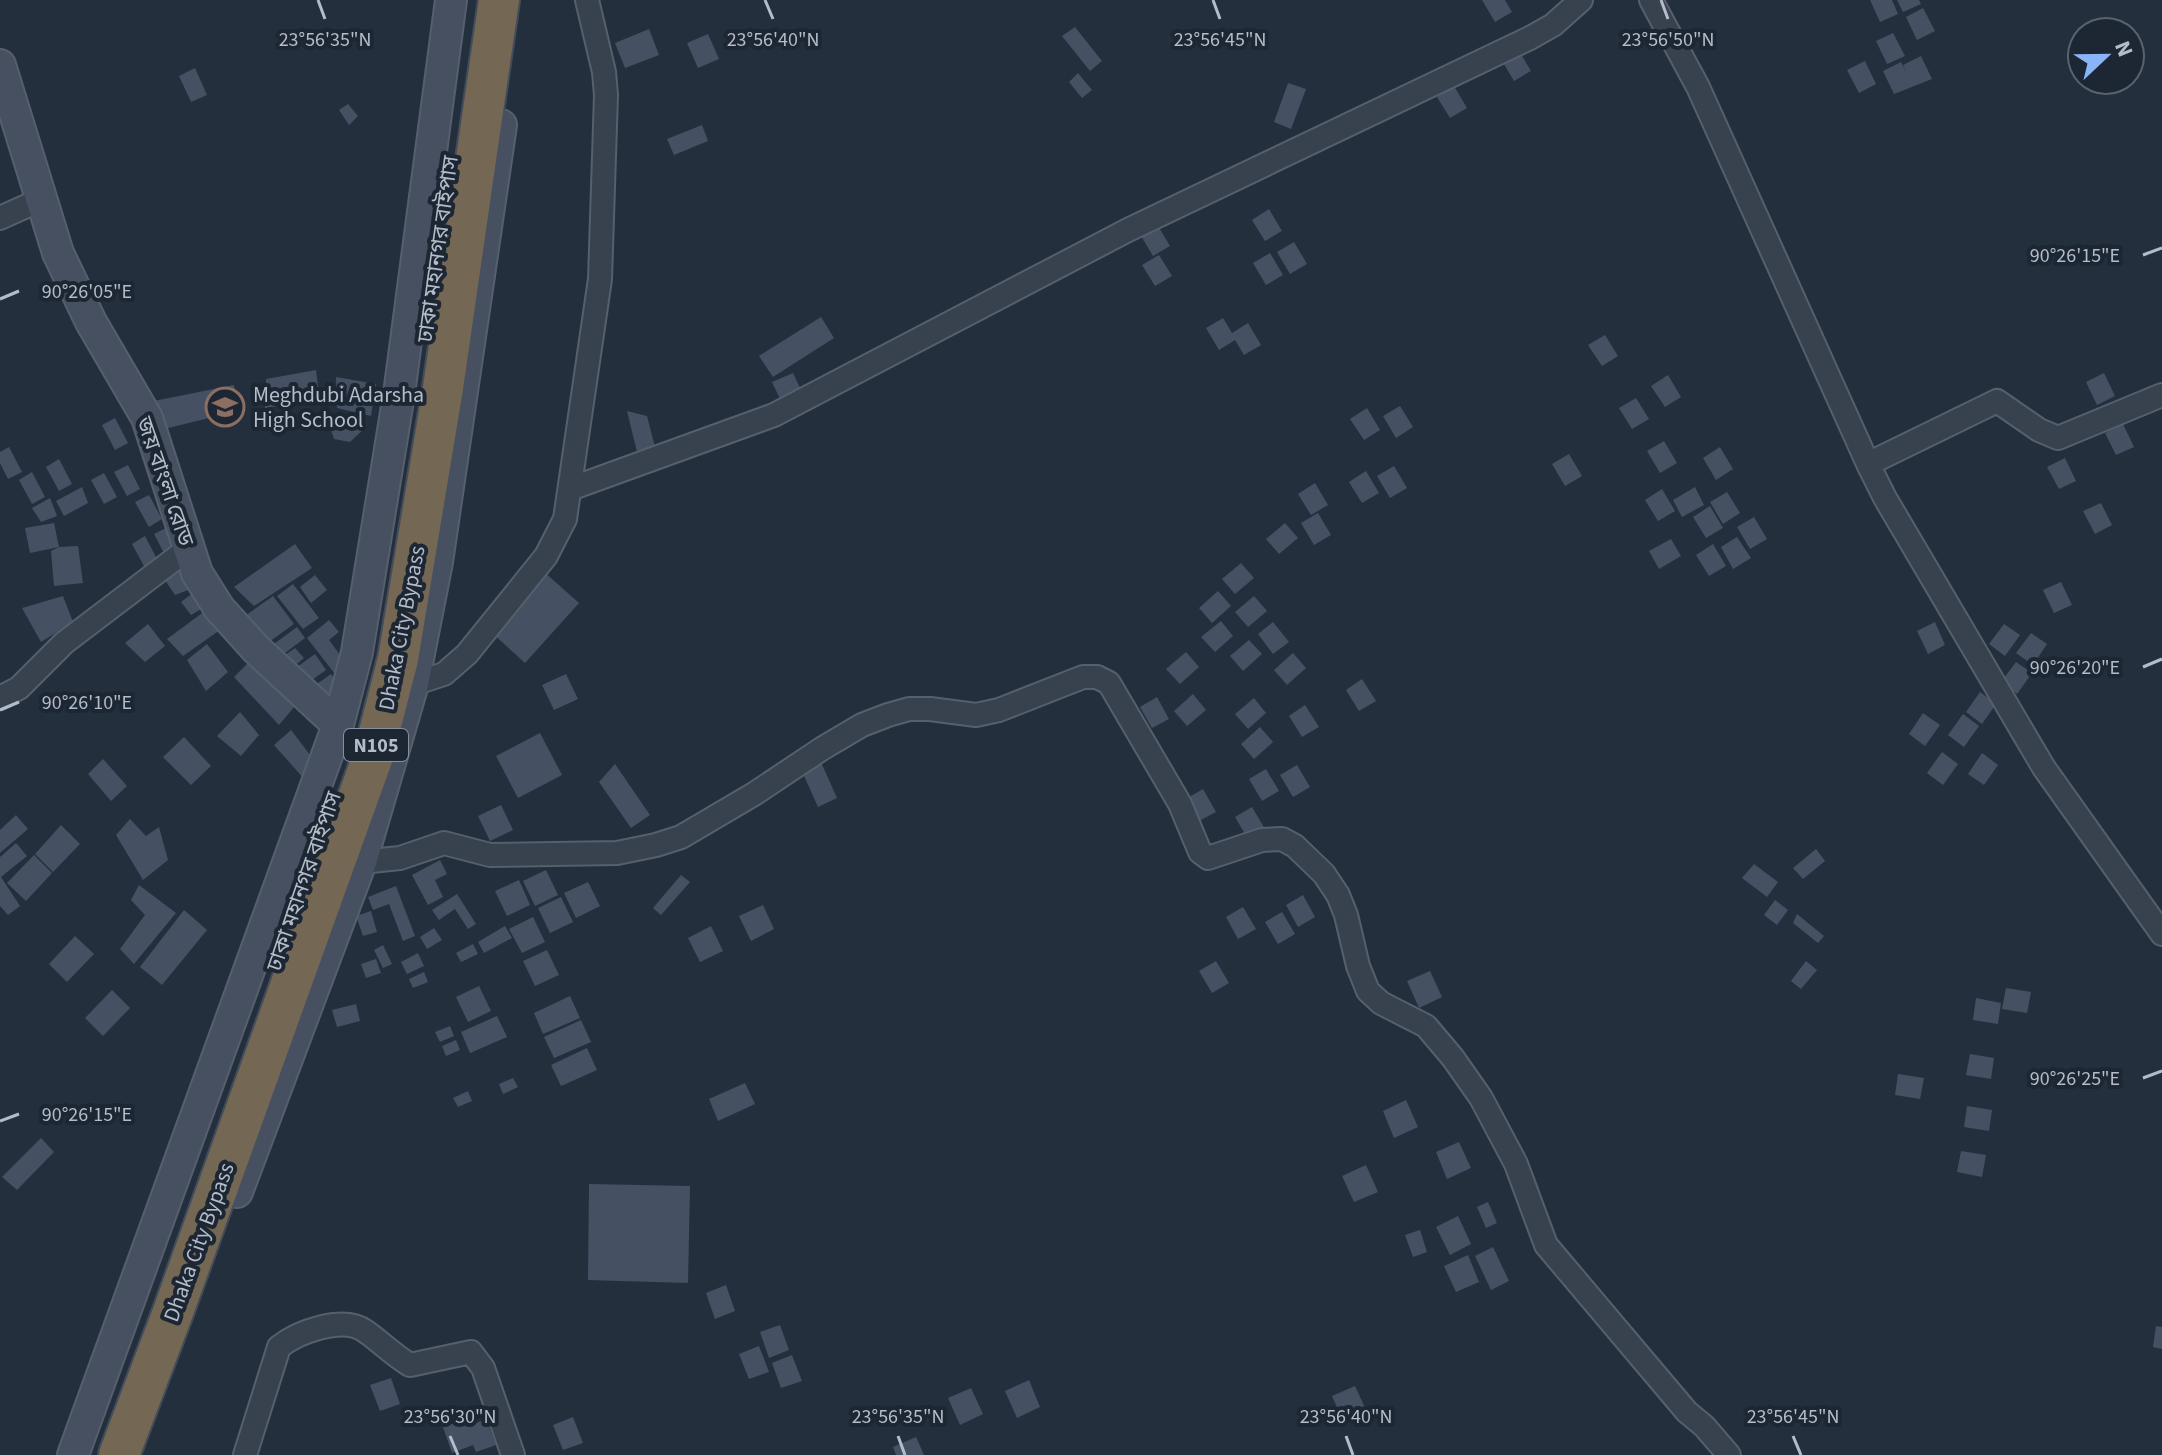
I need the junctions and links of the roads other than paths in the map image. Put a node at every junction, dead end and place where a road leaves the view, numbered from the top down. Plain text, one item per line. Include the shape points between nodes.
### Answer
1 (451, 0) edge
2 (471, 0) edge
3 (499, 0) edge
4 (518, 0) edge
5 (587, 0) edge
6 (1581, 0) edge
7 (1651, 0) edge
8 (0, 65) edge
9 (40, 200) junction
10 (0, 218) edge
11 (2162, 395) edge
12 (1868, 464) junction
13 (570, 489) junction
14 (189, 548) junction
15 (413, 684) junction
16 (0, 698) edge
17 (338, 725) junction
18 (361, 862) junction
19 (2162, 934) edge
20 (73, 1455) edge
21 (93, 1455) edge
22 (119, 1455) edge
23 (136, 1455) edge
24 (245, 1455) edge
25 (513, 1455) edge
26 (1729, 1455) edge

1 - 17 main road via 399,394 357,652
2 - 21 highway, ঢাকা মহানগর বাইপাস / N105 via 376,650 305,881
3 - 22 highway, Dhaka City Bypass / N105 via 395,673 373,756
4 - 15 main road via 462,400
5 - 13 street via 605,84 603,216 594,330
6 - 13 street via 1530,38 1128,230 774,415
7 - 12 street via 1698,87
8 - 9 main road, জয় বাংলা রোড
9 - 10 street
9 - 14 main road, জয় বাংলা রোড via 77,295 147,418
11 - 12 street via 2058,438 1997,401
12 - 19 street via 2044,768
13 - 15 street via 565,519 546,556 456,665
14 - 16 street
14 - 17 main road, জয় বাংলা রোড via 197,573 219,608
15 - 18 main road
17 - 20 main road
18 - 23 main road
18 - 26 street via 400,858 444,843 499,855 617,853 656,845 681,837 862,725 888,715 909,709 976,715 1083,677 1097,677 1109,683 1180,804 1200,852 1208,858 1262,840 1282,839 1324,874 1346,915 1368,991 1426,1026 1453,1058 1516,1164 1546,1245
24 - 25 street via 279,1347 309,1330 351,1324 410,1365 471,1352 483,1368

